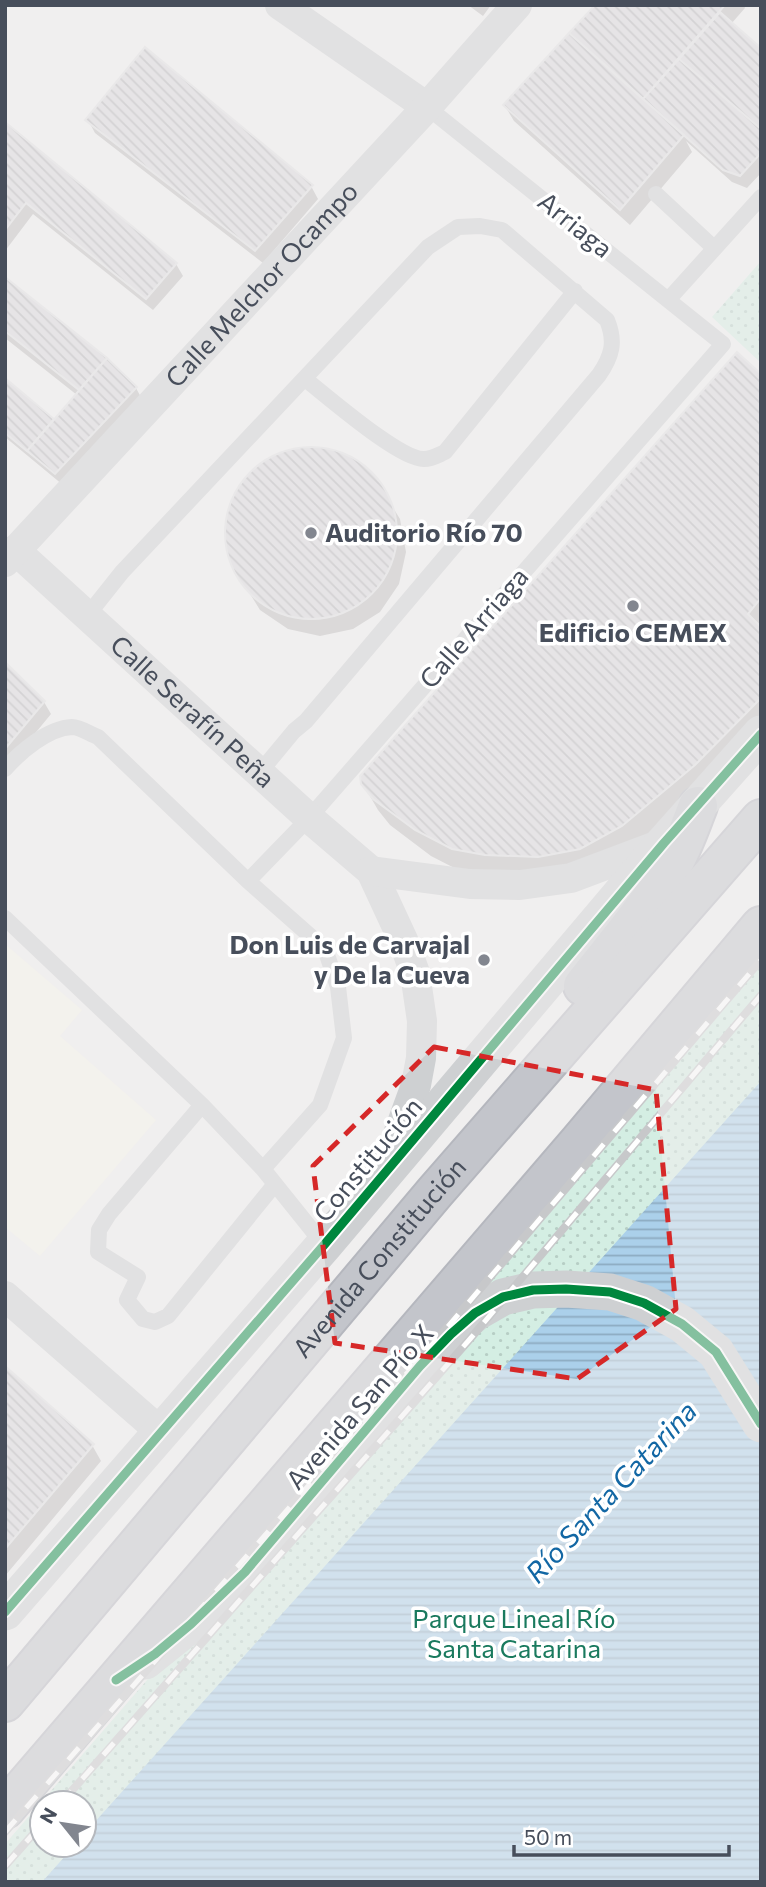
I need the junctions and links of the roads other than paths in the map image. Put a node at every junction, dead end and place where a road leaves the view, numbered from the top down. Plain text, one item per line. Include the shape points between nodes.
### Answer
1 (280, 5) edge
2 (517, 5) edge
3 (427, 107) junction
4 (656, 194) dead end
5 (761, 197) edge
6 (715, 248) junction
7 (575, 292) junction
8 (668, 300) junction
9 (723, 344) joint
10 (305, 379) junction
11 (10, 556) edge
12 (87, 616) junction
13 (761, 734) edge
14 (5, 769) edge
15 (260, 772) junction
16 (698, 806) junction
17 (309, 818) junction
18 (761, 819) edge
19 (664, 843) junction
20 (371, 871) junction
21 (248, 881) junction
22 (5, 918) edge
23 (761, 926) edge
24 (202, 1105) junction
25 (263, 1169) junction
26 (383, 1175) junction
27 (275, 1184) junction
28 (435, 1192) junction
29 (324, 1245) junction
30 (5, 1296) edge
31 (761, 1424) edge
32 (162, 1433) junction
33 (5, 1612) edge
34 (116, 1680) junction
35 (5, 1702) edge
36 (5, 1808) edge

1 - 3 street
2 - 3 street, Calle Melchor Ocampo
3 - 8 lane, Arriaga
3 - 11 street, Calle Melchor Ocampo
4 - 6 lane
5 - 6 lane
6 - 8 lane
7 - 10 lane via 502,230 458,227 428,247
7 - 10 lane via 445,452 432,458 405,454
7 - 15 lane via 607,320 613,334 604,369
8 - 9 lane, Arriaga
9 - 17 lane, Calle Arriaga
10 - 12 lane via 122,572
11 - 12 street, Calle Serafín Peña
12 - 15 street, Calle Serafín Peña
13 - 16 street, Constitución
14 - 21 lane via 52,731 74,727 98,737
15 - 17 street, Calle Serafín Peña
16 - 19 street, Constitución
16 - 28 highway via 685,841 653,895 498,1097
17 - 20 street, Calle Serafín Peña
17 - 21 lane, Calle Arriaga
18 - 28 highway, Avenida Constitución
19 - 20 street via 571,878 520,885 470,884
19 - 26 street, Constitución
20 - 26 street, Calle Serafín Peña via 404,940 415,973 422,1021 416,1085
21 - 25 lane via 326,949 338,987 344,1038 320,1105
22 - 24 lane
23 - 34 highway
24 - 25 lane
24 - 27 lane via 99,1230 98,1252 138,1277 127,1300 143,1319 155,1322 168,1316
25 - 27 lane
26 - 29 street, Constitución
27 - 29 lane
28 - 35 highway, Avenida Constitución
29 - 32 street, Constitución
30 - 32 street
31 - 34 street, Avenida San Pío X via 716,1352 682,1324 644,1303 610,1292 566,1289 503,1297 475,1313 420,1367 245,1572 191,1624
32 - 33 street, Constitución
34 - 36 highway

